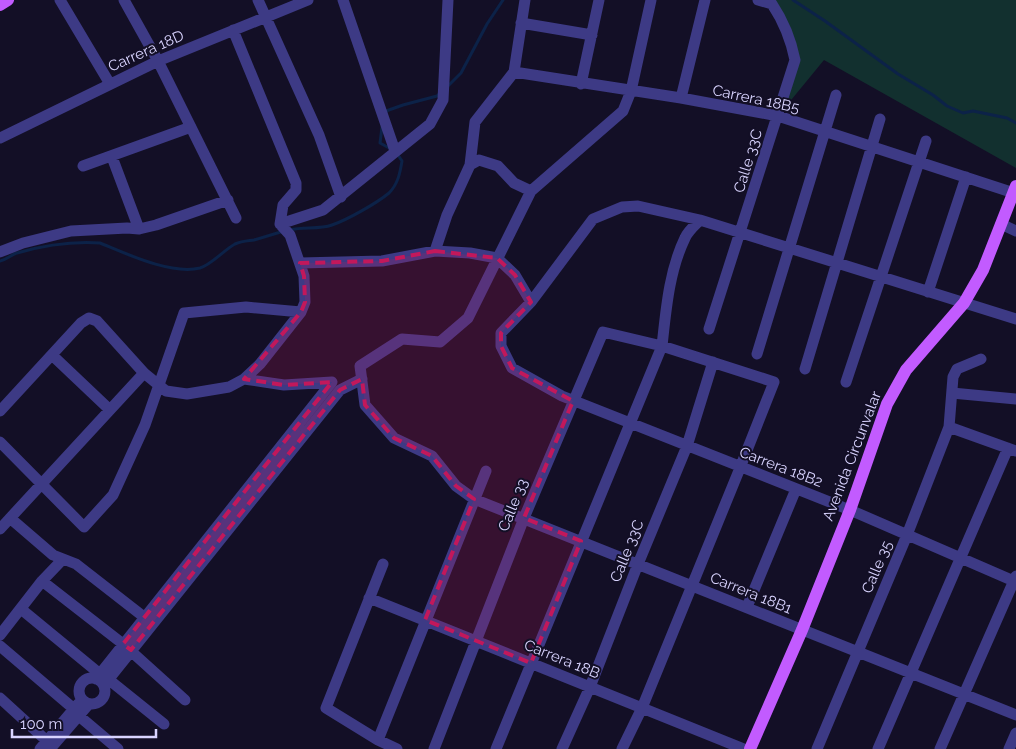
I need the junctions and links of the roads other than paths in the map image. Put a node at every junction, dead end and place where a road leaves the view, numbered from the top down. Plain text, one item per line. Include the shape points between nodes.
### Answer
1 (8, 0) edge
2 (60, 0) edge
3 (258, 0) edge
4 (308, 0) edge
5 (343, 0) edge
6 (448, 0) edge
7 (525, 0) edge
8 (599, 0) edge
9 (651, 0) edge
10 (705, 0) edge
11 (758, 0) edge
12 (127, 1) edge
13 (0, 5) edge
14 (266, 16) junction
15 (521, 23) junction
16 (234, 30) junction
17 (592, 34) junction
18 (158, 61) junction
19 (514, 72) junction
20 (110, 84) junction
21 (581, 84) junction
22 (630, 91) junction
23 (836, 95) dead end
24 (681, 98) junction
25 (778, 116) junction
26 (880, 119) dead end
27 (191, 128) junction
28 (826, 131) junction
29 (0, 138) edge
30 (926, 141) dead end
31 (872, 146) junction
32 (395, 151) junction
33 (112, 157) junction
34 (919, 162) junction
35 (470, 165) junction
36 (83, 166) dead end
37 (966, 177) junction
38 (1015, 189) edge
39 (531, 191) junction
40 (341, 197) junction
41 (228, 200) junction
42 (236, 218) dead end
43 (700, 220) junction
44 (280, 224) junction
45 (1001, 224) junction
46 (139, 229) junction
47 (1016, 232) edge
48 (741, 233) junction
49 (790, 249) junction
50 (435, 251) junction
51 (0, 252) edge
52 (498, 258) junction
53 (300, 263) junction
54 (837, 263) junction
55 (881, 277) junction
56 (928, 292) junction
57 (531, 302) junction
58 (964, 303) junction
59 (301, 312) junction
60 (1016, 319) edge
61 (709, 329) dead end
62 (662, 346) junction
63 (757, 354) dead end
64 (52, 355) junction
65 (981, 359) dead end
66 (713, 362) junction
67 (805, 368) dead end
68 (144, 373) junction
69 (244, 379) junction
70 (362, 379) junction
71 (846, 382) dead end
72 (159, 386) junction
73 (952, 393) junction
74 (1016, 399) edge
75 (574, 401) junction
76 (110, 410) junction
77 (0, 411) edge
78 (630, 424) junction
79 (949, 427) junction
80 (0, 442) edge
81 (687, 446) junction
82 (1012, 450) edge
83 (740, 468) junction
84 (486, 471) dead end
85 (42, 484) junction
86 (796, 488) junction
87 (474, 499) junction
88 (850, 510) junction
89 (10, 518) junction
90 (524, 518) junction
91 (0, 529) edge
92 (906, 535) junction
93 (581, 541) junction
94 (961, 558) junction
95 (63, 559) junction
96 (383, 564) dead end
97 (638, 564) junction
98 (1015, 580) edge
99 (42, 581) junction
100 (692, 586) junction
101 (369, 598) junction
102 (747, 607) junction
103 (21, 609) junction
104 (144, 616) junction
105 (425, 620) junction
106 (802, 630) junction
107 (0, 635) edge
108 (476, 640) junction
109 (0, 646) edge
110 (127, 647) junction
111 (858, 652) junction
112 (531, 663) junction
113 (911, 673) junction
114 (102, 679) junction
115 (590, 687) junction
116 (965, 694) junction
117 (0, 698) edge
118 (185, 700) dead end
119 (86, 702) junction
120 (642, 708) junction
121 (76, 712) junction
122 (1016, 715) edge
123 (164, 724) dead end
124 (1016, 733) edge
125 (378, 740) junction
126 (48, 747) edge
127 (118, 749) edge
128 (397, 749) edge
129 (434, 749) edge
130 (496, 749) edge
131 (562, 749) edge
132 (622, 749) edge
133 (744, 749) edge
134 (750, 749) edge
135 (817, 749) edge
136 (878, 749) edge
137 (940, 749) edge
138 (1009, 749) edge

1 - 13 main road
2 - 20 street
3 - 14 street
4 - 14 street, Carrera 18D
5 - 32 street
6 - 32 street via 443,100 430,124
7 - 15 street
8 - 17 street
9 - 22 street
10 - 24 street
11 - 25 street, Calle 33C via 772,4 782,19 795,60
12 - 18 street
14 - 16 street, Carrera 18D
14 - 40 street via 319,135
15 - 17 street
15 - 19 street
16 - 18 street, Carrera 18D
16 - 44 street via 296,183 296,190 283,204
17 - 21 street
18 - 20 street, Carrera 18D
18 - 27 street
19 - 21 street, Carrera 18B5
19 - 35 street via 475,122
20 - 29 street, Carrera 18D
21 - 22 street, Carrera 18B5
22 - 24 street, Carrera 18B5
22 - 39 street via 623,110
23 - 28 street
24 - 25 street, Carrera 18B5
25 - 28 street, Carrera 18B5
25 - 48 street, Calle 33C
26 - 31 street
27 - 33 street
27 - 41 street
28 - 31 street, Carrera 18B5
28 - 49 street
30 - 34 street
31 - 34 street, Carrera 18B5
31 - 54 street
32 - 40 street
33 - 36 street
33 - 46 street
34 - 37 street, Carrera 18B5
34 - 55 street
35 - 39 street via 479,160 498,166 514,183
35 - 50 street
37 - 38 street, Carrera 18B5
37 - 56 street
38 - 45 main road, Avenida Circunvalar
39 - 52 street
40 - 44 street via 324,210
41 - 42 street
41 - 46 street
43 - 48 street, Carrera 18B2
43 - 57 street, Carrera 18B2 via 638,206 622,207 593,219
43 - 62 street via 685,236 674,268
44 - 53 street via 290,235
45 - 47 street
45 - 58 main road, Avenida Circunvalar via 983,270
46 - 51 street via 71,231 23,242
48 - 49 street, Carrera 18B2
48 - 61 street, Calle 33C
49 - 54 street, Carrera 18B2
49 - 63 street
50 - 52 street
50 - 53 street via 382,261
52 - 57 street via 515,275
52 - 70 street via 468,318 440,342 402,339 360,366
53 - 59 street via 305,302
54 - 55 street, Carrera 18B2
54 - 67 street
55 - 56 street, Carrera 18B2
55 - 71 street
56 - 58 street, Carrera 18B2
57 - 75 street, Carrera 18B2 via 501,333 501,346 512,368
58 - 60 street, Carrera 18B2
58 - 88 main road, Avenida Circunvalar via 906,370 887,404
59 - 69 street
59 - 72 street via 246,307 184,313
62 - 66 street
62 - 75 street, Calle 33 via 603,332
62 - 78 street
64 - 68 street via 88,318 97,321
64 - 76 street
64 - 77 street
65 - 73 street, Calle 35 via 958,369 953,377
66 - 81 street, Calle 33C
66 - 83 street via 774,382
68 - 72 street
68 - 76 street
69 - 72 street via 229,387 187,394 166,391
69 - 104 street via 284,385 332,382
70 - 87 street, Carrera 18B1 via 365,405 394,438 432,456 456,486
70 - 110 street via 340,390
72 - 85 street via 113,495 84,527
73 - 74 street
73 - 79 street, Calle 35
75 - 78 street, Carrera 18B2
75 - 90 street, Calle 33
76 - 85 street
78 - 81 street, Carrera 18B2
78 - 93 street
79 - 82 street
79 - 92 street, Calle 35
80 - 85 street
81 - 83 street, Carrera 18B2
81 - 97 street, Calle 33C
82 - 94 street
83 - 86 street, Carrera 18B2
83 - 100 street
84 - 87 street
85 - 89 street
86 - 88 street, Carrera 18B2
86 - 102 street
87 - 90 street, Carrera 18B1
87 - 105 street
88 - 92 street, Carrera 18B2
88 - 106 main road, Avenida Circunvalar
89 - 91 street
89 - 95 street via 53,555
90 - 93 street, Carrera 18B1
90 - 108 street, Calle 33
92 - 94 street, Carrera 18B2
92 - 111 street, Calle 35
93 - 97 street, Carrera 18B1
93 - 112 street
94 - 98 street, Carrera 18B2
94 - 113 street
95 - 99 street
95 - 104 street via 76,564
96 - 101 street
97 - 100 street, Carrera 18B1
97 - 115 street, Calle 33C
98 - 116 street
99 - 103 street
99 - 110 street
100 - 102 street, Carrera 18B1
100 - 120 street
101 - 105 street, Carrera 18B
101 - 125 street via 326,708
102 - 106 street, Carrera 18B1
103 - 107 street
103 - 114 street
104 - 110 street
105 - 108 street, Carrera 18B
105 - 125 street
106 - 111 street, Carrera 18B1
106 - 134 main road, Avenida Circunvalar
108 - 112 street, Carrera 18B
108 - 129 street, Calle 33
109 - 121 street
110 - 114 street
110 - 118 street
111 - 113 street, Carrera 18B1
111 - 135 street, Calle 35
112 - 115 street, Carrera 18B
112 - 130 street
113 - 116 street, Carrera 18B1
113 - 136 street
114 - 119 street via 105,694 99,703
114 - 119 street via 88,679 82,684 79,692
114 - 123 street
115 - 120 street, Carrera 18B
115 - 131 street, Calle 33C
116 - 122 street, Carrera 18B1
116 - 137 street
117 - 126 street
119 - 121 street
120 - 132 street
120 - 133 street, Carrera 18B
121 - 126 street
121 - 127 street
124 - 138 street
125 - 128 street

